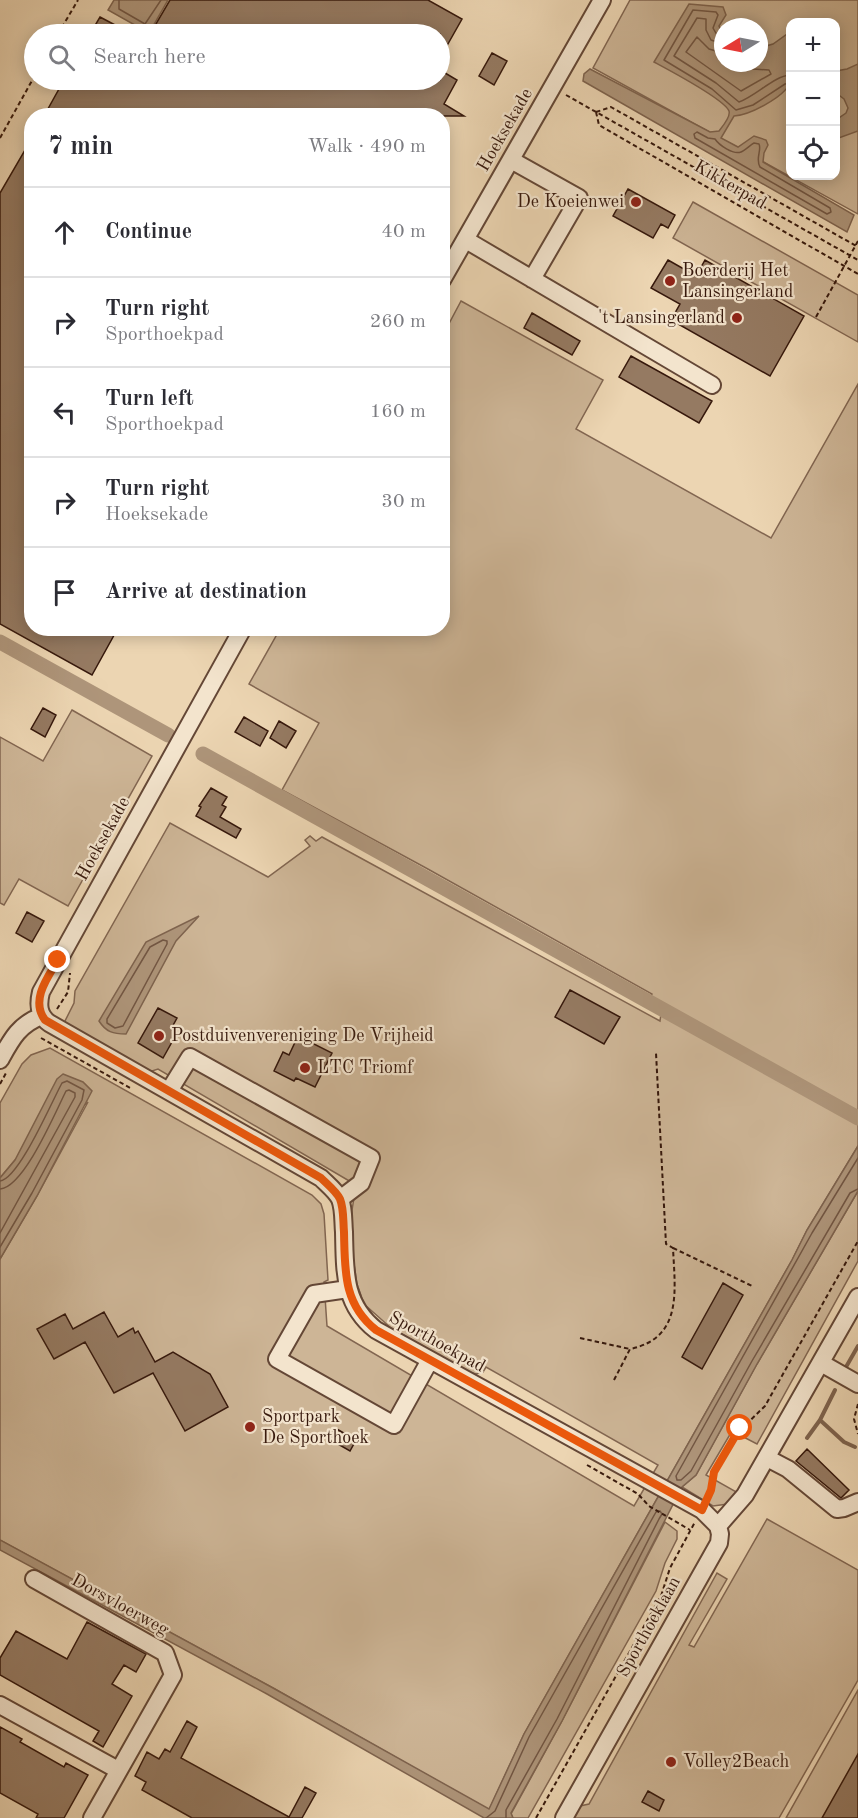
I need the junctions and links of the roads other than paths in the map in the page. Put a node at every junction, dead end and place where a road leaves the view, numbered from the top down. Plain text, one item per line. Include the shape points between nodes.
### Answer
1 (602, 0) edge
2 (511, 160) junction
3 (466, 240) junction
4 (450, 267) edge
5 (532, 279) junction
6 (712, 385) dead end
7 (239, 636) edge
8 (42, 1016) junction
9 (0, 1060) edge
10 (169, 1091) junction
11 (340, 1200) junction
12 (348, 1289) junction
13 (858, 1297) edge
14 (430, 1360) junction
15 (821, 1363) junction
16 (858, 1384) edge
17 (767, 1458) junction
18 (858, 1502) edge
19 (718, 1526) junction
20 (34, 1579) dead end
21 (0, 1705) edge
22 (118, 1770) junction
23 (92, 1818) edge
24 (564, 1818) edge

1 - 2 street, Hoeksekade
2 - 3 street, Hoeksekade
2 - 5 street via 579,198
3 - 4 street, Hoeksekade
3 - 5 street
5 - 6 street
7 - 8 street, Hoeksekade via 41,992
8 - 9 street via 19,1029
8 - 10 street
10 - 11 street via 321,1178
10 - 11 street via 190,1057 371,1158 361,1183
11 - 12 street, Sporthoekpad
12 - 14 street, Sporthoekpad via 364,1321
12 - 14 street via 314,1294 277,1359 394,1425
13 - 15 street
14 - 19 street, Sporthoekpad via 702,1510
15 - 16 street
15 - 17 street
17 - 18 street via 788,1469 837,1509
17 - 19 street via 745,1496
19 - 24 street, Sporthoeklaan via 719,1543
20 - 22 street, Dorsvloerweg via 165,1653 173,1675
21 - 22 street
22 - 23 street, Dorsvloerweg

